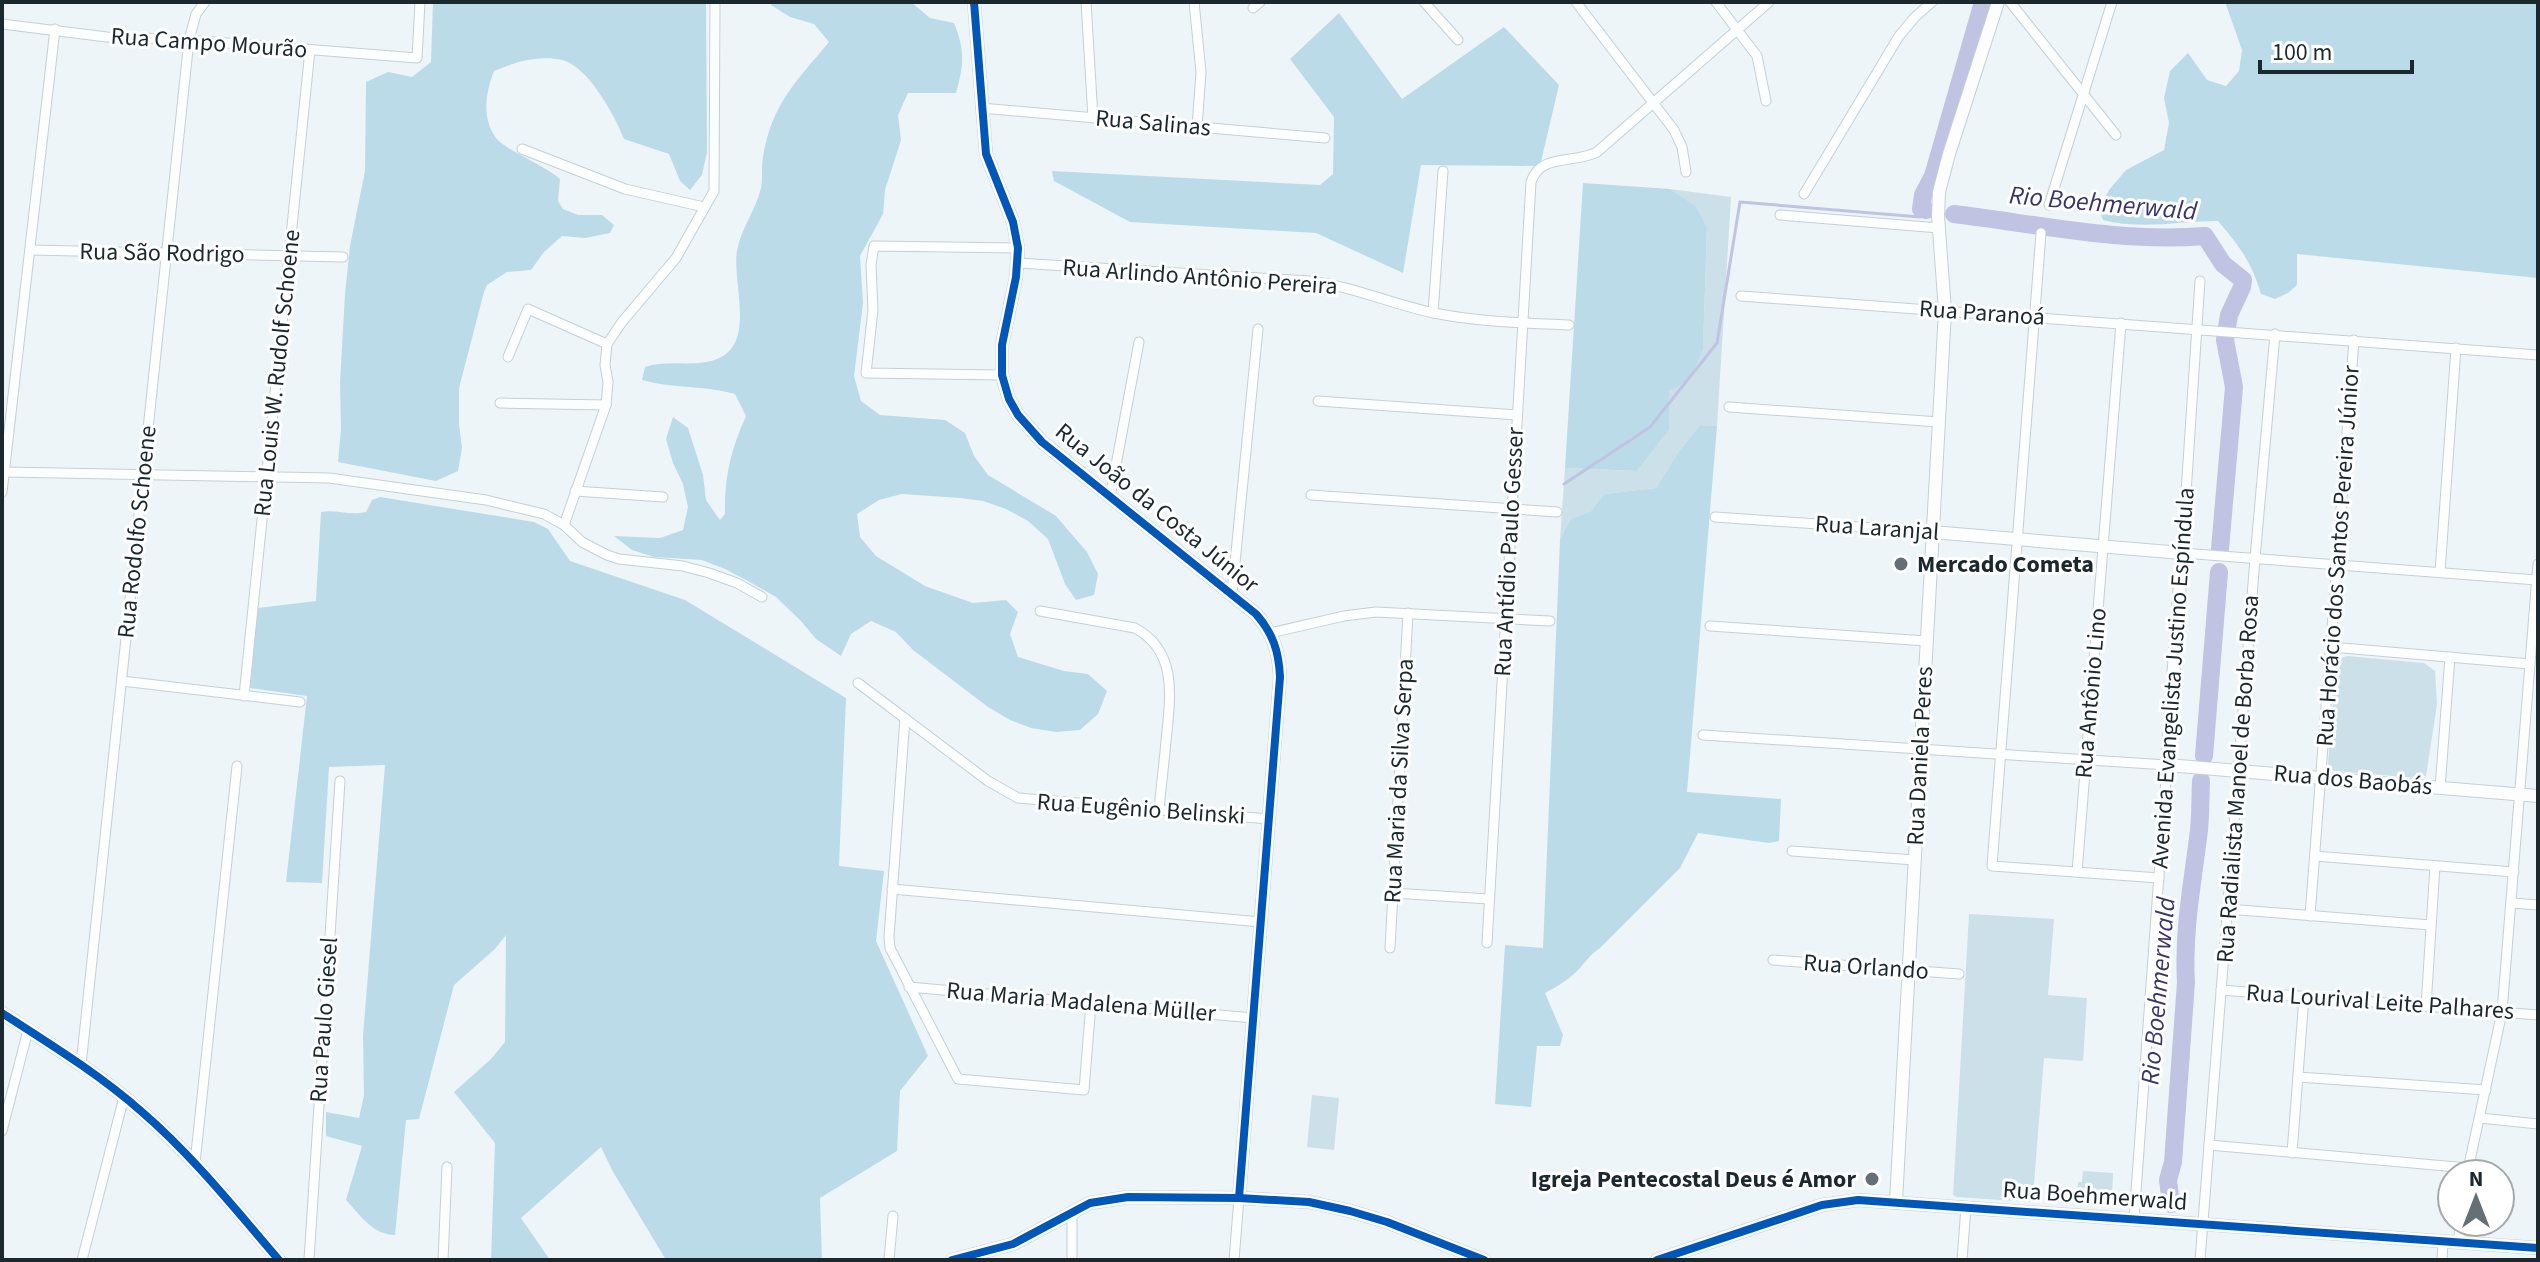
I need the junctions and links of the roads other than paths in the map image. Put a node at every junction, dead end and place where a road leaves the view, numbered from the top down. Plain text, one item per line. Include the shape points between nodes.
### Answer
1 (205, 2) edge
2 (420, 2) edge
3 (715, 2) edge
4 (974, 2) edge
5 (1086, 2) edge
6 (1194, 2) edge
7 (1424, 2) edge
8 (1576, 2) edge
9 (1716, 2) edge
10 (1769, 2) edge
11 (1932, 2) edge
12 (1998, 2) edge
13 (2010, 2) edge
14 (2112, 2) edge
15 (2, 24) edge
16 (55, 29) junction
17 (1737, 29) junction
18 (189, 40) junction
19 (1458, 40) dead end
20 (310, 50) junction
21 (2083, 94) junction
22 (1766, 101) dead end
23 (1654, 102) junction
24 (981, 108) junction
25 (1093, 118) junction
26 (1197, 127) junction
27 (2116, 135) dead end
28 (1325, 138) dead end
29 (522, 149) dead end
30 (1443, 171) dead end
31 (1686, 172) dead end
32 (1804, 194) dead end
33 (2049, 205) dead end
34 (704, 207) junction
35 (1780, 215) dead end
36 (1939, 228) junction
37 (2041, 233) dead end
38 (1018, 248) junction
39 (30, 250) junction
40 (167, 253) junction
41 (289, 256) junction
42 (343, 257) dead end
43 (1018, 263) junction
44 (2200, 281) dead end
45 (1741, 296) dead end
46 (1945, 311) junction
47 (1433, 313) junction
48 (2034, 317) junction
49 (1522, 323) junction
50 (2121, 323) junction
51 (1569, 325) dead end
52 (2196, 328) junction
53 (1258, 329) dead end
54 (2275, 334) junction
55 (2354, 340) junction
56 (1139, 342) dead end
57 (607, 344) junction
58 (2456, 348) junction
59 (2538, 355) edge
60 (508, 357) dead end
61 (1002, 375) junction
62 (1318, 401) dead end
63 (500, 403) dead end
64 (606, 405) junction
65 (1729, 407) dead end
66 (1517, 415) junction
67 (1939, 422) junction
68 (4, 472) junction
69 (143, 474) junction
70 (266, 477) junction
71 (575, 491) junction
72 (2, 492) edge
73 (1311, 495) dead end
74 (663, 497) dead end
75 (1110, 497) junction
76 (1512, 509) junction
77 (1557, 512) dead end
78 (1715, 517) dead end
79 (564, 525) junction
80 (1932, 532) junction
81 (2017, 539) junction
82 (2103, 546) junction
83 (2182, 553) junction
84 (2255, 558) junction
85 (2538, 564) edge
86 (2337, 565) junction
87 (2440, 572) junction
88 (2537, 580) edge
89 (1232, 593) junction
90 (762, 597) dead end
91 (1040, 611) dead end
92 (1408, 613) junction
93 (1505, 619) junction
94 (1550, 621) dead end
95 (1710, 626) dead end
96 (1270, 633) junction
97 (1926, 641) junction
98 (2331, 647) junction
99 (2450, 657) junction
100 (2530, 664) junction
101 (122, 681) junction
102 (858, 683) dead end
103 (244, 696) junction
104 (300, 702) dead end
105 (905, 718) junction
106 (1703, 735) dead end
107 (1920, 749) junction
108 (2000, 755) junction
109 (2086, 760) junction
110 (2167, 765) junction
111 (237, 766) dead end
112 (2238, 771) junction
113 (2321, 778) junction
114 (340, 781) dead end
115 (2440, 788) junction
116 (2520, 794) junction
117 (2538, 796) edge
118 (1159, 810) junction
119 (1269, 819) junction
120 (1792, 851) dead end
121 (2315, 856) junction
122 (1914, 860) junction
123 (2435, 866) junction
124 (2077, 872) junction
125 (2514, 872) junction
126 (2159, 878) junction
127 (892, 889) junction
128 (1393, 893) junction
129 (1489, 899) junction
130 (2512, 903) junction
131 (2538, 905) edge
132 (2227, 909) junction
133 (2310, 916) junction
134 (1261, 922) junction
135 (2431, 925) junction
136 (1487, 943) dead end
137 (1390, 948) dead end
138 (1773, 960) dead end
139 (1908, 970) junction
140 (1959, 974) dead end
141 (909, 987) junction
142 (2221, 990) junction
143 (2304, 997) junction
144 (1091, 1003) junction
145 (2426, 1006) junction
146 (2502, 1012) junction
147 (2, 1013) edge
148 (2538, 1015) edge
149 (1253, 1018) junction
150 (28, 1030) junction
151 (81, 1065) junction
152 (2298, 1077) junction
153 (2486, 1090) junction
154 (124, 1097) junction
155 (2480, 1118) junction
156 (2538, 1124) edge
157 (2, 1131) edge
158 (2209, 1145) junction
159 (2292, 1153) junction
160 (2471, 1158) edge
161 (195, 1163) junction
162 (447, 1167) dead end
163 (2436, 1168) edge
164 (1239, 1198) junction
165 (1896, 1201) junction
166 (1966, 1207) junction
167 (1072, 1212) junction
168 (893, 1216) dead end
169 (2134, 1219) junction
170 (2203, 1224) junction
171 (2459, 1238) edge
172 (2443, 1242) junction
173 (2458, 1243) junction
174 (2538, 1248) edge
175 (82, 1260) edge
176 (279, 1260) edge
177 (309, 1260) edge
178 (443, 1260) edge
179 (889, 1260) edge
180 (952, 1260) edge
181 (1072, 1260) edge
182 (1234, 1260) edge
183 (1484, 1260) edge
184 (1657, 1260) edge
185 (1962, 1260) edge
186 (2200, 1260) edge
187 (2442, 1260) edge

1 - 18 street, Rua Rodolfo Schoene
2 - 20 street, Rua Campo Mourão via 417,58
3 - 34 street via 714,184
4 - 24 main road, Rua João da Costa Júnior
5 - 25 street
6 - 26 street via 1201,72
7 - 19 street
8 - 23 street
9 - 17 street
10 - 17 street
11 - 32 street via 1899,36
12 - 36 main road, Rua Daniela Peres via 1942,180
13 - 21 street
14 - 21 street
15 - 16 street, Rua Campo Mourão
16 - 18 street, Rua Campo Mourão
16 - 39 street
17 - 22 street via 1757,56
17 - 23 street
18 - 20 street, Rua Campo Mourão
18 - 40 street, Rua Rodolfo Schoene
20 - 41 street, Rua Louis W. Rudolf Schoene
21 - 27 street
21 - 33 street
23 - 31 street via 1679,139
23 - 49 street, Rua Antídio Paulo Gesser via 1591,155 1537,170 1531,182
24 - 25 street, Rua Salinas
24 - 38 main road, Rua João da Costa Júnior via 986,154
25 - 26 street, Rua Salinas
26 - 28 street, Rua Salinas
29 - 34 street via 625,189
30 - 47 street
34 - 57 street via 676,258
35 - 36 street
36 - 46 main road, Rua Daniela Peres
37 - 48 street
38 - 43 main road, Rua João da Costa Júnior
38 - 61 street via 874,246 871,265 873,310 866,373
39 - 40 street, Rua São Rodrigo
39 - 68 street
40 - 41 street, Rua São Rodrigo
40 - 69 street, Rua Rodolfo Schoene
41 - 42 street, Rua São Rodrigo
41 - 70 street, Rua Louis W. Rudolf Schoene
43 - 47 street, Rua Arlindo Antônio Pereira via 1329,284
43 - 61 main road, Rua João da Costa Júnior via 1002,345
44 - 52 street, Avenida Evangelista Justino Espíndula
45 - 46 street, Rua Paranoá
46 - 48 street, Rua Paranoá
46 - 67 main road, Rua Daniela Peres
47 - 49 street, Rua Arlindo Antônio Pereira
48 - 50 street, Rua Paranoá
48 - 81 street
49 - 51 street, Rua Arlindo Antônio Pereira
49 - 66 street, Rua Antídio Paulo Gesser
50 - 52 street, Rua Paranoá
50 - 82 street, Rua Antônio Lino
52 - 54 street, Rua Paranoá
52 - 83 street, Avenida Evangelista Justino Espíndula
53 - 89 street
54 - 55 street, Rua Paranoá
54 - 84 street, Rua Radialista Manoel de Borba Rosa
55 - 58 street, Rua Paranoá
55 - 86 street, Rua Horácio dos Santos Pereira Júnior
56 - 75 street
57 - 60 street via 528,309
57 - 64 street
58 - 59 street, Rua Paranoá
58 - 87 street
61 - 75 main road, Rua João da Costa Júnior via 1012,405 1032,433
62 - 66 street
63 - 64 street
64 - 71 street
65 - 67 street
66 - 76 street, Rua Antídio Paulo Gesser
67 - 80 main road, Rua Daniela Peres
68 - 69 street
68 - 72 street
69 - 70 street
69 - 101 street, Rua Rodolfo Schoene
70 - 79 street via 362,481 486,500 528,508
70 - 103 street, Rua Louis W. Rudolf Schoene
71 - 74 street
71 - 79 street
73 - 76 street
75 - 89 main road, Rua João da Costa Júnior
76 - 77 street
76 - 93 street, Rua Antídio Paulo Gesser
78 - 80 street, Rua Laranjal
79 - 90 street via 607,555 709,573
80 - 81 main road, Rua Laranjal
80 - 97 main road, Rua Daniela Peres
81 - 82 main road, Rua Laranjal
81 - 108 street
82 - 83 main road, Rua Laranjal
82 - 109 street, Rua Antônio Lino
83 - 84 street
83 - 110 main road, Avenida Evangelista Justino Espíndula
84 - 86 street
84 - 112 street, Rua Radialista Manoel de Borba Rosa
85 - 88 street
86 - 87 street
86 - 98 street, Rua Horácio dos Santos Pereira Júnior
87 - 88 street
88 - 100 street
89 - 96 main road, Rua João da Costa Júnior
91 - 118 street via 1135,628 1158,646 1170,698
92 - 93 street
92 - 96 street via 1358,614
92 - 128 street, Rua Maria da Silva Serpa
93 - 94 street
93 - 129 street, Rua Antídio Paulo Gesser
95 - 97 street
96 - 119 main road, Rua João da Costa Júnior via 1280,677
97 - 107 main road, Rua Daniela Peres
98 - 99 street
98 - 113 street, Rua Horácio dos Santos Pereira Júnior
99 - 100 street
99 - 115 street
100 - 116 street
101 - 103 street
101 - 151 street, Rua Rodolfo Schoene
102 - 105 street, Rua Eugênio Belinski
103 - 104 street
105 - 118 street, Rua Eugênio Belinski via 1018,798
105 - 127 street
106 - 107 street
107 - 108 street
107 - 122 main road, Rua Daniela Peres
108 - 109 street
108 - 124 street via 1992,866
109 - 110 street
109 - 124 street, Rua Antônio Lino
110 - 112 main road, Rua dos Baobás
110 - 126 street, Avenida Evangelista Justino Espíndula
111 - 161 street
112 - 113 main road, Rua dos Baobás
112 - 132 street, Rua Radialista Manoel de Borba Rosa
113 - 115 main road, Rua dos Baobás
113 - 121 street, Rua Horácio dos Santos Pereira Júnior
114 - 177 street, Rua Paulo Giesel
115 - 116 main road, Rua dos Baobás
116 - 117 main road, Rua dos Baobás
116 - 125 street
118 - 119 street, Rua Eugênio Belinski
119 - 134 main road, Rua João da Costa Júnior
120 - 122 street
121 - 123 street
121 - 133 street, Rua Horácio dos Santos Pereira Júnior
122 - 139 main road, Rua Daniela Peres
123 - 125 street
123 - 135 street
124 - 126 street
125 - 130 street
126 - 169 street, Avenida Evangelista Justino Espíndula
127 - 134 street
127 - 141 street via 890,948
128 - 129 street
128 - 137 street, Rua Maria da Silva Serpa
129 - 136 street, Rua Antídio Paulo Gesser
130 - 131 street
130 - 146 street
132 - 133 street
132 - 142 street, Rua Radialista Manoel de Borba Rosa
133 - 135 street
134 - 149 main road, Rua João da Costa Júnior
135 - 145 street
138 - 139 street, Rua Orlando
139 - 140 street, Rua Orlando
139 - 165 main road, Rua Daniela Peres
141 - 144 street, Rua Maria Madalena Müller
141 - 144 street via 958,1079 1021,1085 1084,1090
142 - 143 street, Rua Lourival Leite Palhares
142 - 158 street, Rua Radialista Manoel de Borba Rosa
143 - 145 street, Rua Lourival Leite Palhares
143 - 152 street
144 - 149 street, Rua Maria Madalena Müller
145 - 146 street, Rua Lourival Leite Palhares
146 - 148 street, Rua Lourival Leite Palhares
146 - 153 street
147 - 150 main road
149 - 164 main road, Rua João da Costa Júnior
150 - 151 main road
150 - 157 street
151 - 154 main road
152 - 153 street
152 - 159 street
153 - 155 street
154 - 161 main road
154 - 175 street
155 - 156 street
155 - 160 street
158 - 159 street
158 - 170 street, Rua Radialista Manoel de Borba Rosa
159 - 163 street
161 - 176 main road
162 - 178 street
164 - 167 main road via 1111,1198
164 - 182 street, Rua João da Costa Júnior
164 - 183 main road via 1309,1202 1350,1211
165 - 166 main road, Rua Boehmerwald
165 - 184 main road, Rua Boehmerwald via 1822,1205
166 - 169 main road, Rua Boehmerwald
166 - 185 street
167 - 180 main road via 1013,1244
167 - 181 street
168 - 179 street
169 - 170 main road, Rua Boehmerwald
170 - 172 main road, Rua Boehmerwald
170 - 186 street, Rua Radialista Manoel de Borba Rosa
171 - 173 street
172 - 173 main road, Rua Boehmerwald
172 - 187 street
173 - 174 main road, Rua Boehmerwald

